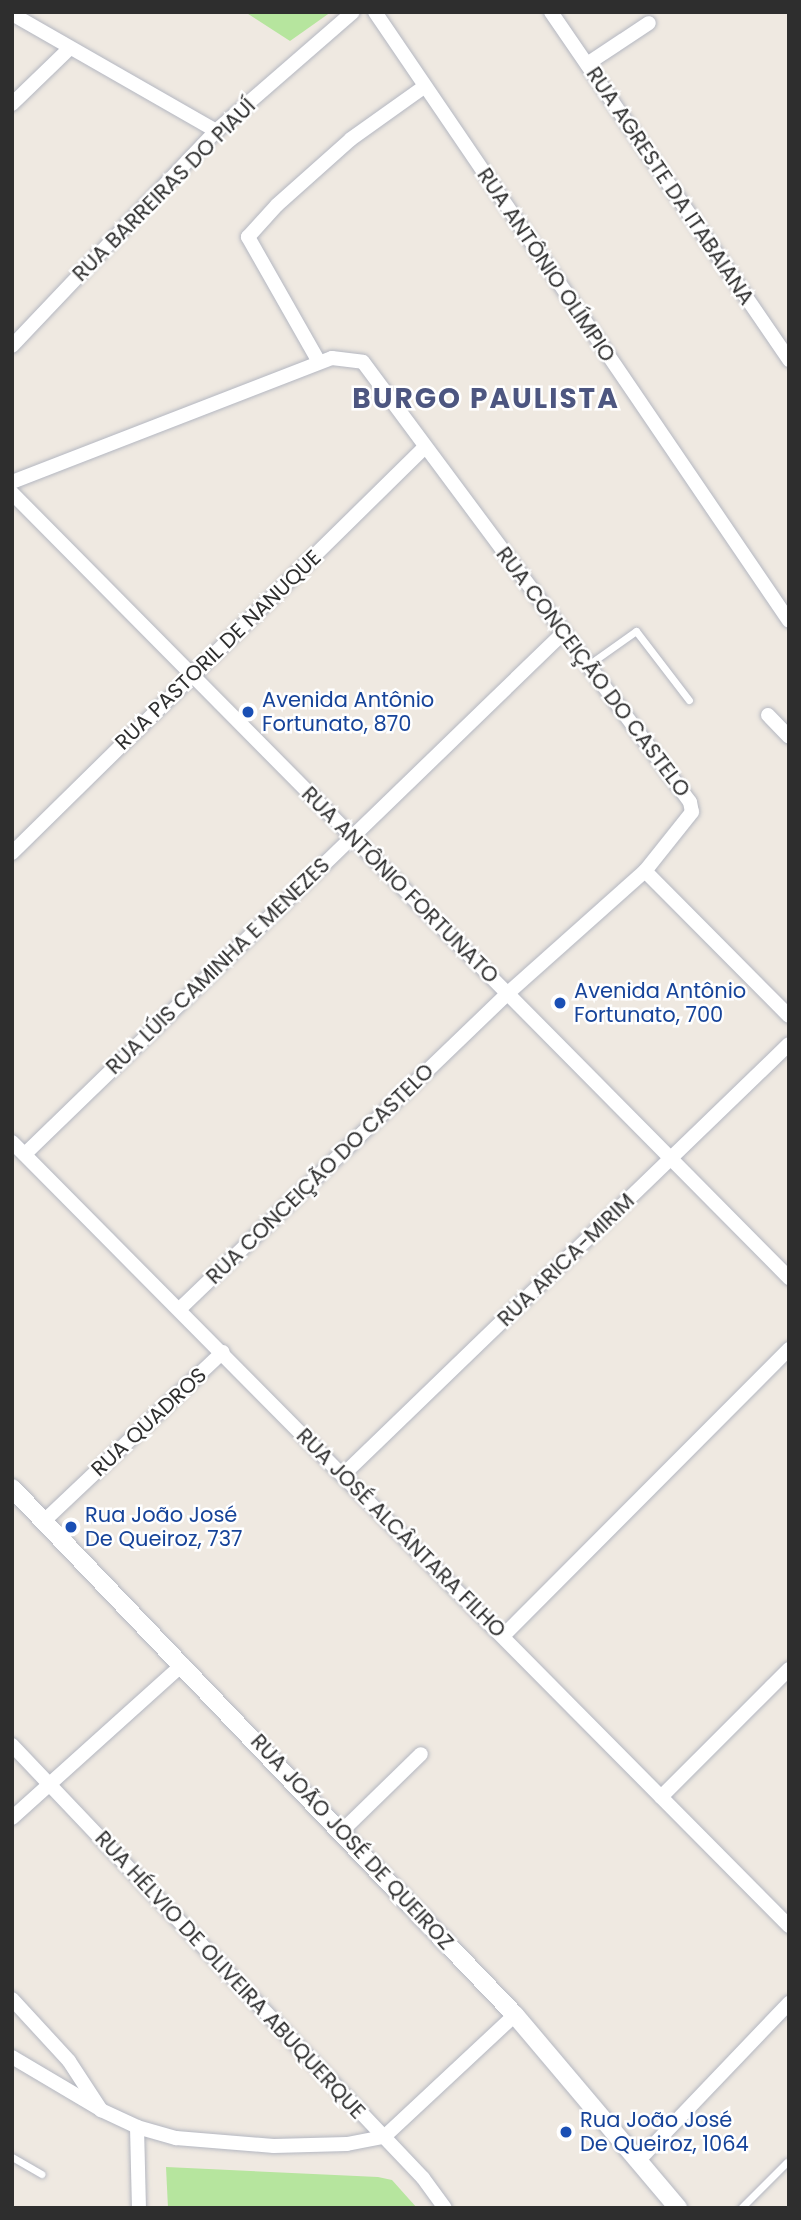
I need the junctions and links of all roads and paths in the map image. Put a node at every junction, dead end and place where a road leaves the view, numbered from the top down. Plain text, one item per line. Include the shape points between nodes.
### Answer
1 (353, 12) edge
2 (375, 12) edge
3 (551, 12) edge
4 (12, 14) edge
5 (649, 23) dead end
6 (68, 50) junction
7 (587, 64) junction
8 (424, 86) junction
9 (12, 104) edge
10 (216, 131) junction
11 (12, 346) edge
12 (789, 360) edge
13 (319, 362) junction
14 (425, 447) junction
15 (12, 482) edge
16 (12, 492) edge
17 (789, 621) edge
18 (563, 633) junction
19 (587, 665) junction
20 (192, 675) junction
21 (689, 700) dead end
22 (768, 715) dead end
23 (789, 737) edge
24 (351, 835) junction
25 (12, 853) edge
26 (645, 871) junction
27 (507, 994) junction
28 (789, 1016) edge
29 (789, 1044) edge
30 (12, 1142) edge
31 (25, 1154) junction
32 (673, 1157) junction
33 (789, 1278) edge
34 (180, 1309) junction
35 (789, 1349) edge
36 (223, 1352) junction
37 (343, 1475) junction
38 (12, 1488) edge
39 (44, 1521) junction
40 (503, 1636) junction
41 (183, 1664) junction
42 (789, 1669) edge
43 (12, 1745) edge
44 (421, 1754) dead end
45 (48, 1783) junction
46 (661, 1797) junction
47 (12, 1818) edge
48 (342, 1831) junction
49 (789, 1926) edge
50 (12, 1998) edge
51 (789, 2003) edge
52 (515, 2015) junction
53 (12, 2057) edge
54 (102, 2110) junction
55 (137, 2127) junction
56 (384, 2137) junction
57 (12, 2157) edge
58 (640, 2160) junction
59 (787, 2162) edge
60 (42, 2174) dead end
61 (139, 2208) edge
62 (445, 2208) edge
63 (678, 2208) edge
64 (741, 2208) edge

1 - 10 street, RUA BARREIRAS DO PIAUÍ
2 - 8 street, RUA ANTÔNIO OLÍMPIO
3 - 7 street, RUA AGRESTE DA ITABAIANA
4 - 6 street
5 - 7 street
6 - 9 street
6 - 10 street
7 - 12 street, RUA AGRESTE DA ITABAIANA
8 - 13 street via 351,139 248,237
8 - 17 street, RUA ANTÔNIO OLÍMPIO
10 - 11 street, RUA BARREIRAS DO PIAUÍ
13 - 14 street, RUA CONCEIÇÃO DO CASTELO via 342,356 363,362
13 - 15 street, RUA CONCEIÇÃO DO CASTELO
14 - 18 street, RUA CONCEIÇÃO DO CASTELO
14 - 20 street, RUA PASTORIL DE NANUQUE
16 - 20 street, RUA ANTÔNIO FORTUNATO
18 - 19 street, RUA CONCEIÇÃO DO CASTELO
18 - 24 street, RUA LÚIS CAMINHA E MENEZES
19 - 21 lane via 636,631
19 - 26 street, RUA CONCEIÇÃO DO CASTELO via 690,802 689,821
20 - 24 street, RUA ANTÔNIO FORTUNATO
20 - 25 street, RUA PASTORIL DE NANUQUE
22 - 23 street
24 - 27 street, RUA ANTÔNIO FORTUNATO
24 - 31 street, RUA LÚIS CAMINHA E MENEZES
26 - 27 street, RUA CONCEIÇÃO DO CASTELO
26 - 28 street
27 - 32 street, RUA ANTÔNIO FORTUNATO
27 - 34 street, RUA CONCEIÇÃO DO CASTELO
29 - 32 street, RUA ARICA-MIRIM
30 - 31 street, RUA JOSÉ ALCÂNTARA FILHO
31 - 34 street, RUA JOSÉ ALCÂNTARA FILHO
32 - 33 street, RUA ANTÔNIO FORTUNATO
32 - 37 street, RUA ARICA-MIRIM
34 - 36 street, RUA JOSÉ ALCÂNTARA FILHO
35 - 40 street
36 - 37 street, RUA JOSÉ ALCÂNTARA FILHO
36 - 39 street, RUA QUADROS
37 - 40 street, RUA JOSÉ ALCÂNTARA FILHO
38 - 39 street, RUA JOÃO JOSÉ DE QUEIROZ
39 - 41 street, RUA JOÃO JOSÉ DE QUEIROZ
40 - 46 street, RUA JOSÉ ALCÂNTARA FILHO
41 - 45 street
41 - 48 street, RUA JOÃO JOSÉ DE QUEIROZ
42 - 46 street
43 - 45 street, RUA HÉLVIO DE OLIVEIRA ABUQUERQUE
44 - 48 street
45 - 47 street
45 - 56 street, RUA HÉLVIO DE OLIVEIRA ABUQUERQUE
46 - 49 street, RUA JOSÉ ALCÂNTARA FILHO
48 - 52 street, RUA JOÃO JOSÉ DE QUEIROZ
50 - 54 street via 69,2061
51 - 58 street
52 - 56 street via 445,2073
52 - 58 street, RUA JOÃO JOSÉ DE QUEIROZ
53 - 54 street
54 - 55 street
55 - 56 street via 176,2137 274,2146 348,2144
55 - 61 street
56 - 62 street, RUA HÉLVIO DE OLIVEIRA ABUQUERQUE
57 - 60 lane
58 - 63 street, RUA JOÃO JOSÉ DE QUEIROZ
59 - 64 lane

